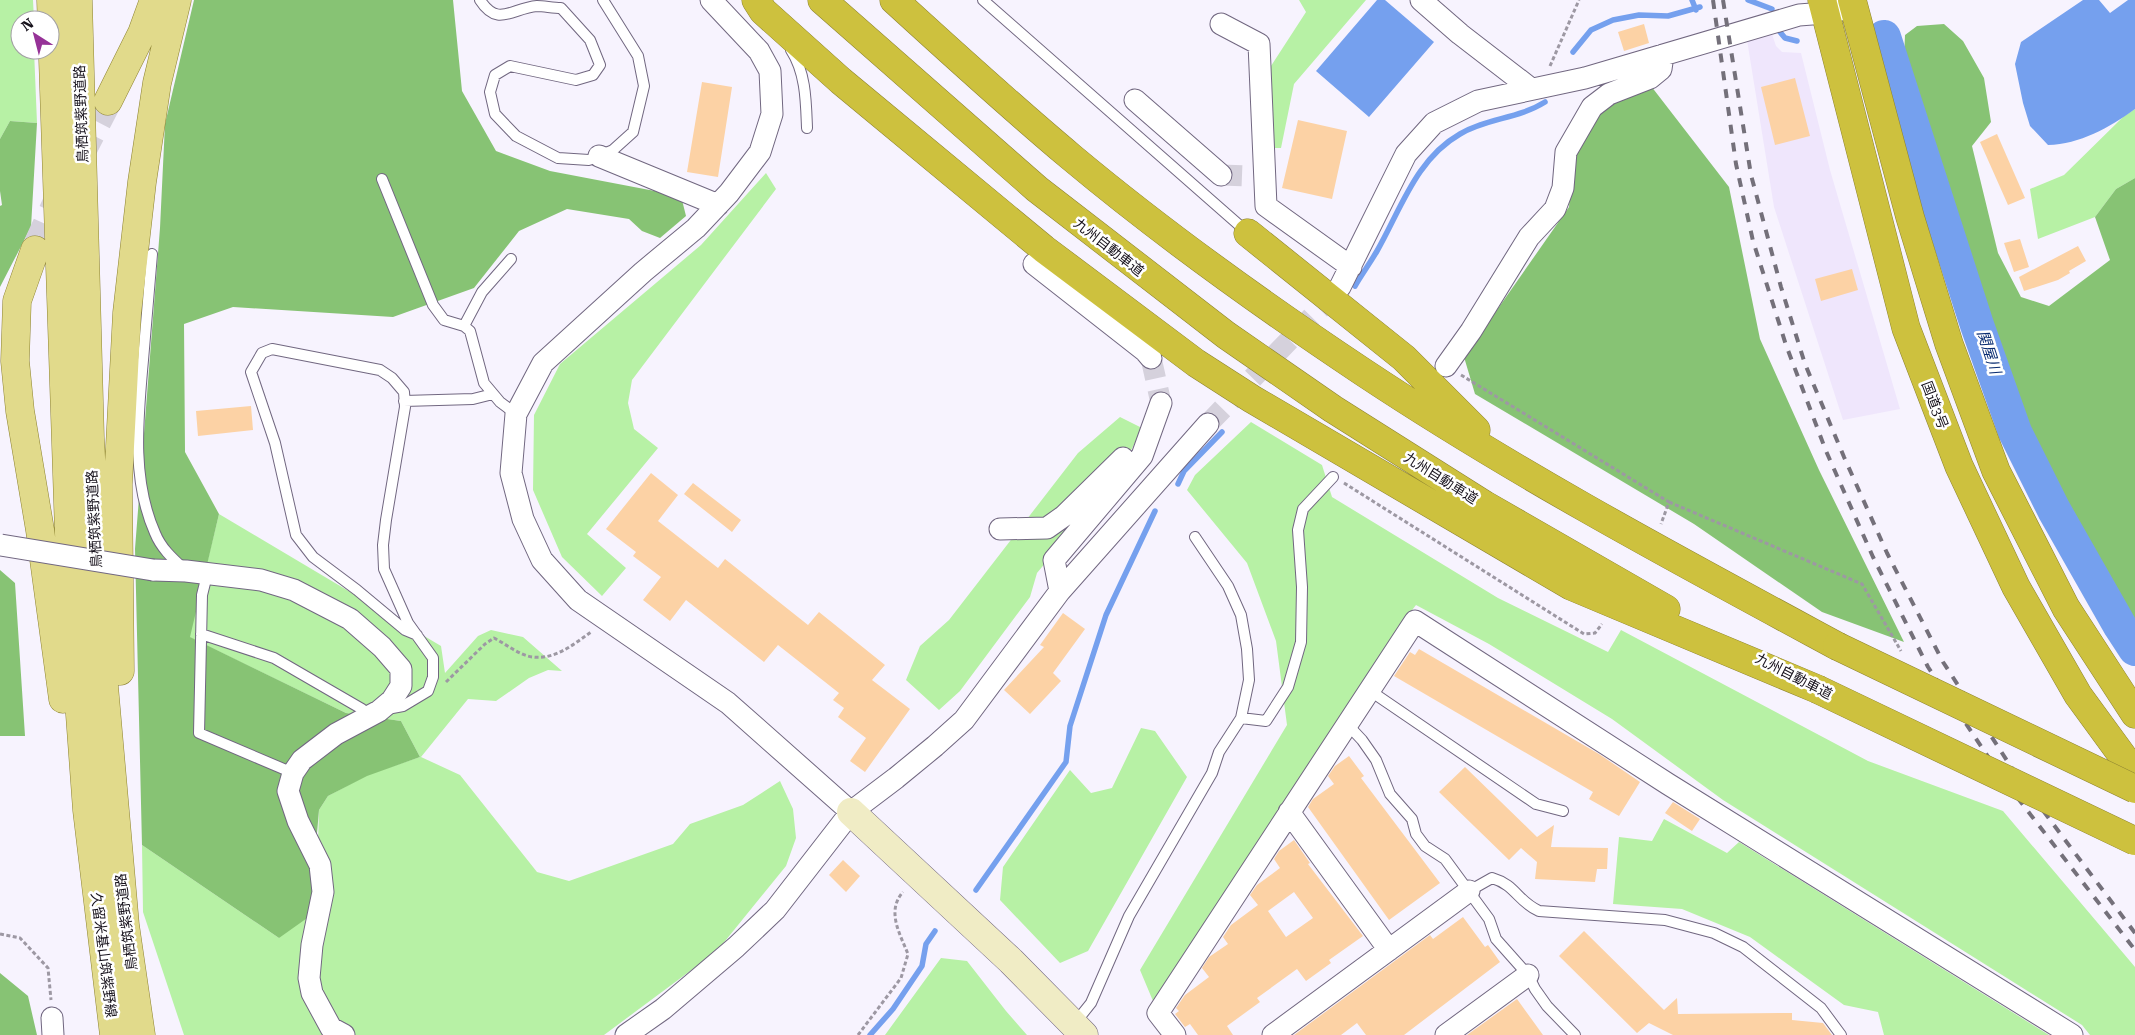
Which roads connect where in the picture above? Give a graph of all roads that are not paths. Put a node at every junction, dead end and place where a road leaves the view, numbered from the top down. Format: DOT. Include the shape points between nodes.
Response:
graph roads {
  1 [pos="51,0"];
  2 [pos="78,0"];
  3 [pos="154,0"];
  4 [pos="177,0"];
  5 [pos="480,0"];
  6 [pos="603,0"];
  7 [pos="712,0"];
  8 [pos="822,0"];
  9 [pos="894,0"];
  10 [pos="983,0"];
  11 [pos="1421,0"];
  12 [pos="1857,2"];
  13 [pos="759,5"];
  14 [pos="1823,7"];
  15 [pos="1221,24"];
  16 [pos="1663,55"];
  17 [pos="1530,88"];
  18 [pos="1135,100"];
  19 [pos="108,101"];
  20 [pos="807,128"];
  21 [pos="598,156"];
  22 [pos="1221,175"];
  23 [pos="382,179"];
  24 [pos="718,204"];
  25 [pos="1248,233"];
  26 [pos="35,250"];
  27 [pos="152,254"];
  28 [pos="510,259"];
  29 [pos="1034,264"];
  30 [pos="1351,267"];
  31 [pos="1340,287"];
  32 [pos="464,326"];
  33 [pos="1151,358"];
  34 [pos="1446,366"];
  35 [pos="493,394"];
  36 [pos="404,401"];
  37 [pos="1161,403"];
  38 [pos="516,414"];
  39 [pos="1208,424"];
  40 [pos="1152,428"];
  41 [pos="1510,464"];
  42 [pos="1333,477"];
  43 [pos="1000,529"];
  44 [pos="1195,537"];
  45 [pos="1,545"];
  46 [pos="186,571"];
  47 [pos="207,575"];
  48 [pos="1060,591"];
  49 [pos="201,634"];
  50 [pos="417,636"];
  51 [pos="1818,689"];
  52 [pos="1369,690"];
  53 [pos="373,714"];
  54 [pos="2135,714"];
  55 [pos="1241,718"];
  56 [pos="1347,724"];
  57 [pos="293,773"];
  58 [pos="2135,773"];
  59 [pos="2135,789"];
  60 [pos="87,810"];
  61 [pos="1563,811"];
  62 [pos="851,812"];
  63 [pos="1289,812"];
  64 [pos="114,817"];
  65 [pos="2135,841"];
  66 [pos="93,874"];
  67 [pos="1469,891"];
  68 [pos="1390,950"];
  69 [pos="1528,975"];
  70 [pos="1079,1029"];
  71 [pos="114,1035"];
  72 [pos="141,1035"];
  73 [pos="344,1035"];
  74 [pos="626,1035"];
  75 [pos="1175,1035"];
  76 [pos="1273,1035"];
  77 [pos="1446,1035"];
  78 [pos="1575,1035"];
  79 [pos="1841,1035"];
  80 [pos="2072,1035"];
  1 -- 60 [label="main road, 鳥栖筑紫野道路" via="71,592"];
  2 -- 64 [label="main road, 鳥栖筑紫野道路" via="90,438 101,652"];
  3 -- 19 [label="main road" via="142,33"];
  4 -- 64 [label="main road" via="154,101 128,313 118,484 120,673"];
  5 -- 21 [label="lane" via="487,11 500,16 536,6 560,8 590,40 600,65 593,75 576,80 510,66 495,75 490,92 496,114 516,136 558,158 589,160"];
  6 -- 21 [label="lane" via="638,56 644,86 633,132 612,150"];
  7 -- 24 [label="street" via="759,51 770,71 772,114 760,152"];
  8 -- 51 [label="highway, 九州自動車道" via="1037,190 1256,357 1333,410 1484,505 1646,598"];
  9 -- 41 [label="highway" via="1070,156 1143,216 1363,372"];
  10 -- 25 [label="lane"];
  11 -- 17 [label="street"];
  12 -- 14 [label="street"];
  12 -- 54 [label="highway" via="1910,217 1943,326 1996,472 2066,608"];
  13 -- 20 [label="lane" via="797,59 806,93"];
  13 -- 51 [label="highway" via="841,81 1044,249 1196,363 1571,586"];
  14 -- 16 [label="street"];
  14 -- 58 [label="highway, 国道3号" via="1906,328 1959,466 2016,587 2054,654 2078,695"];
  15 -- 30 [label="street" via="1259,44 1255,176 1266,206"];
  16 -- 17 [label="street" via="1585,78"];
  16 -- 34 [label="street" via="1661,69 1650,78 1609,94 1592,107 1566,152 1563,188 1555,209 1529,237"];
  17 -- 30 [label="street" via="1478,101 1434,123 1406,154"];
  18 -- 22 [label="street"];
  21 -- 24 [label="street"];
  23 -- 32 [label="lane" via="433,305 444,320"];
  24 -- 38 [label="street" via="696,228 642,272 543,363"];
  25 -- 41 [label="highway" via="1404,358"];
  26 -- 60 [label="main road" via="17,301 15,362 60,686"];
  27 -- 46 [label="lane" via="138,418 138,462 144,503 155,534 168,554"];
  28 -- 32 [label="lane" via="482,292"];
  29 -- 33 [label="street"];
  30 -- 31 [label="street"];
  32 -- 35 [label="lane" via="470,331 484,383"];
  35 -- 36 [label="lane" via="473,399"];
  35 -- 38 [label="lane"];
  36 -- 50 [label="lane" via="383,545 384,569"];
  36 -- 50 [label="lane" via="404,392 380,370 295,352 272,348 262,353 251,372 276,444 296,534 313,557 397,624"];
  37 -- 40 [label="street"];
  38 -- 62 [label="street" via="511,472 523,519 542,560 578,600 728,703"];
  39 -- 48 [label="street"];
  40 -- 43 [label="street" via="1094,488 1047,528"];
  40 -- 48 [label="street" via="1142,456 1054,560"];
  41 -- 59 [label="highway, bridge" via="1837,646"];
  42 -- 55 [label="lane" via="1302,509 1298,530 1301,642 1288,687 1266,721"];
  44 -- 55 [label="lane" via="1228,586 1241,615 1248,680"];
  45 -- 46 [label="street, bridge" via="153,570"];
  46 -- 47 [label="street"];
  47 -- 49 [label="lane" via="202,596"];
  47 -- 53 [label="street" via="262,580 294,590 350,619 401,669 401,686 392,700"];
  48 -- 62 [label="street" via="964,720 929,752"];
  49 -- 53 [label="lane" via="274,658"];
  49 -- 57 [label="lane" via="199,733"];
  50 -- 53 [label="lane" via="433,658 433,677 428,691 403,706"];
  51 -- 65 [label="highway, 九州自動車道, bridge"];
  52 -- 56 [label="street"];
  52 -- 61 [label="lane" via="1536,804"];
  52 -- 80 [label="street" via="1415,620 1676,789"];
  53 -- 57 [label="street" via="336,734 302,760"];
  55 -- 70 [label="lane" via="1129,916"];
  56 -- 63 [label="street"];
  56 -- 67 [label="lane" via="1376,760 1390,794 1412,819 1420,840 1445,859"];
  57 -- 73 [label="street" via="288,791 291,805 320,864 323,892 309,978 312,993 331,1028"];
  60 -- 66 [label="main road, 鳥栖筑紫野道路"];
  62 -- 70 [label="street"];
  62 -- 74 [label="street" via="776,910 663,1009"];
  63 -- 68 [label="street"];
  63 -- 75 [label="street" via="1158,1013"];
  64 -- 72 [label="main road, 鳥栖筑紫野道路"];
  66 -- 71 [label="main road, 久留米基山筑紫野線"];
  67 -- 68 [label="street"];
  67 -- 69 [label="lane" via="1489,919 1496,939"];
  67 -- 79 [label="lane" via="1492,878 1506,882 1529,907 1539,911 1665,920 1714,933 1743,947 1821,1008"];
  68 -- 76 [label="street"];
  69 -- 77 [label="street"];
  69 -- 78 [label="lane" via="1547,1006"];
}
